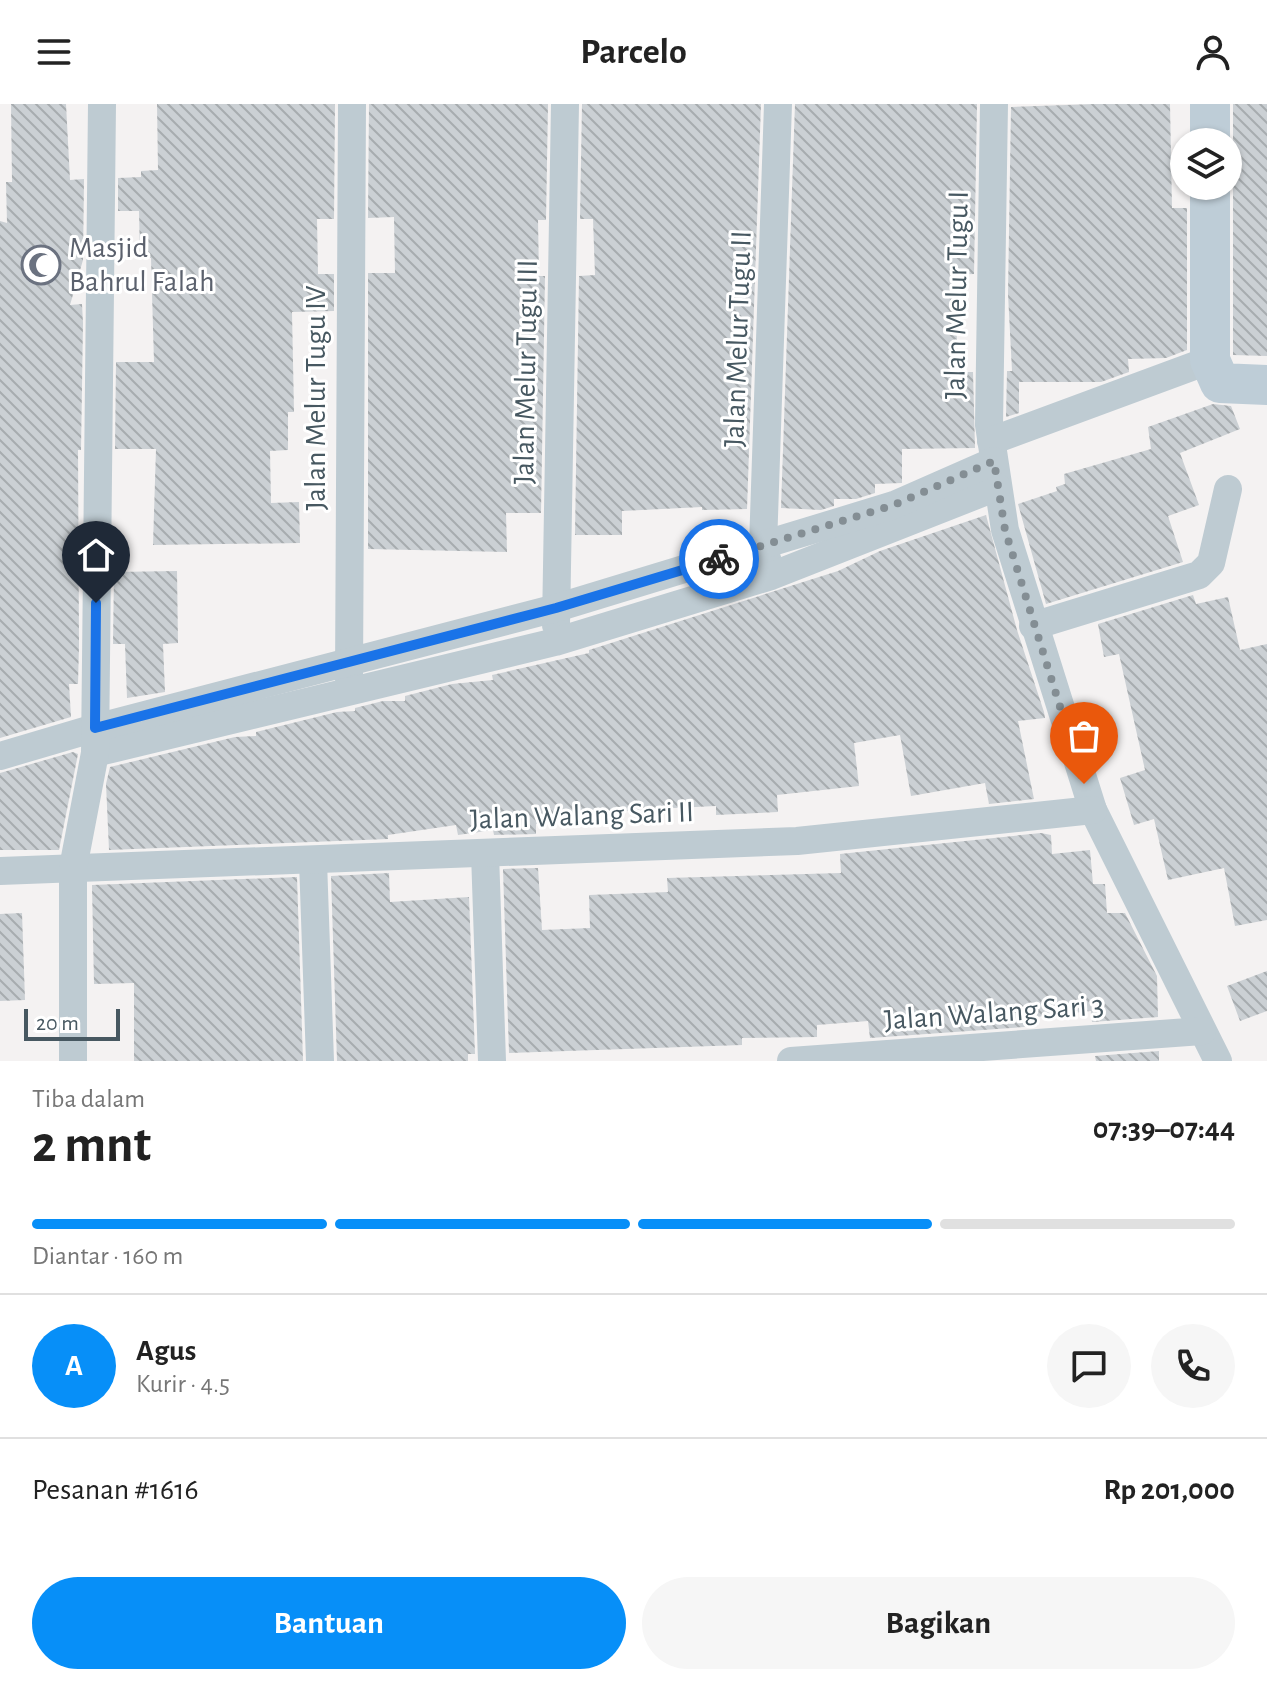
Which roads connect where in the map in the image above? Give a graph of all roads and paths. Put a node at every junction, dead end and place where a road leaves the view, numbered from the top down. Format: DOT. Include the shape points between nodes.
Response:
graph roads {
  1 [pos="102,104"];
  2 [pos="352,104"];
  3 [pos="565,104"];
  4 [pos="778,104"];
  5 [pos="994,104"];
  6 [pos="1210,104"];
  7 [pos="1210,128"];
  8 [pos="1210,200"];
  9 [pos="1212,367"];
  10 [pos="1267,385"];
  11 [pos="994,463"];
  12 [pos="1228,489"];
  13 [pos="767,559"];
  14 [pos="556,608"];
  15 [pos="1033,626"];
  16 [pos="555,642"];
  17 [pos="349,661"];
  18 [pos="349,693"];
  19 [pos="95,741"];
  20 [pos="0,756"];
  21 [pos="1093,810"];
  22 [pos="485,853"];
  23 [pos="313,861"];
  24 [pos="73,868"];
  25 [pos="0,871"];
  26 [pos="1202,1031"];
  27 [pos="73,1061"];
  28 [pos="320,1061"];
  29 [pos="492,1061"];
  30 [pos="791,1061"];
  31 [pos="1218,1061"];
  1 -- 19 [label="street"];
  2 -- 17 [label="street, Jalan Melur Tugu IV"];
  3 -- 14 [label="street, Jalan Melur Tugu III"];
  4 -- 13 [label="street, Jalan Melur Tugu II"];
  5 -- 11 [label="street, Jalan Melur Tugu I"];
  6 -- 7 [label="street"];
  8 -- 9 [label="street"];
  9 -- 10 [label="street" via="1220,383"];
  9 -- 11 [label="street"];
  11 -- 13 [label="street"];
  11 -- 15 [label="street, Jalan Melur Tugu I" via="1005,530"];
  12 -- 15 [label="street" via="1211,563 1199,575"];
  13 -- 14 [label="street"];
  13 -- 16 [label="street"];
  14 -- 16 [label="street, Jalan Melur Tugu III"];
  14 -- 17 [label="street"];
  15 -- 21 [label="street, Jalan Melur Tugu I"];
  16 -- 18 [label="street"];
  17 -- 18 [label="street, Jalan Melur Tugu IV"];
  17 -- 19 [label="street"];
  18 -- 19 [label="street"];
  19 -- 20 [label="street"];
  19 -- 24 [label="street"];
  21 -- 22 [label="street, Jalan Walang Sari II" via="797,841"];
  21 -- 26 [label="street, Jalan Melur Tugu I"];
  22 -- 23 [label="street, Jalan Walang Sari II"];
  22 -- 29 [label="street"];
  23 -- 24 [label="street, Jalan Walang Sari II"];
  23 -- 28 [label="street"];
  24 -- 25 [label="street, Jalan Walang Sari II"];
  24 -- 27 [label="street"];
  26 -- 30 [label="street, Jalan Walang Sari 3"];
  26 -- 31 [label="street, Jalan Melur Tugu I"];
}
